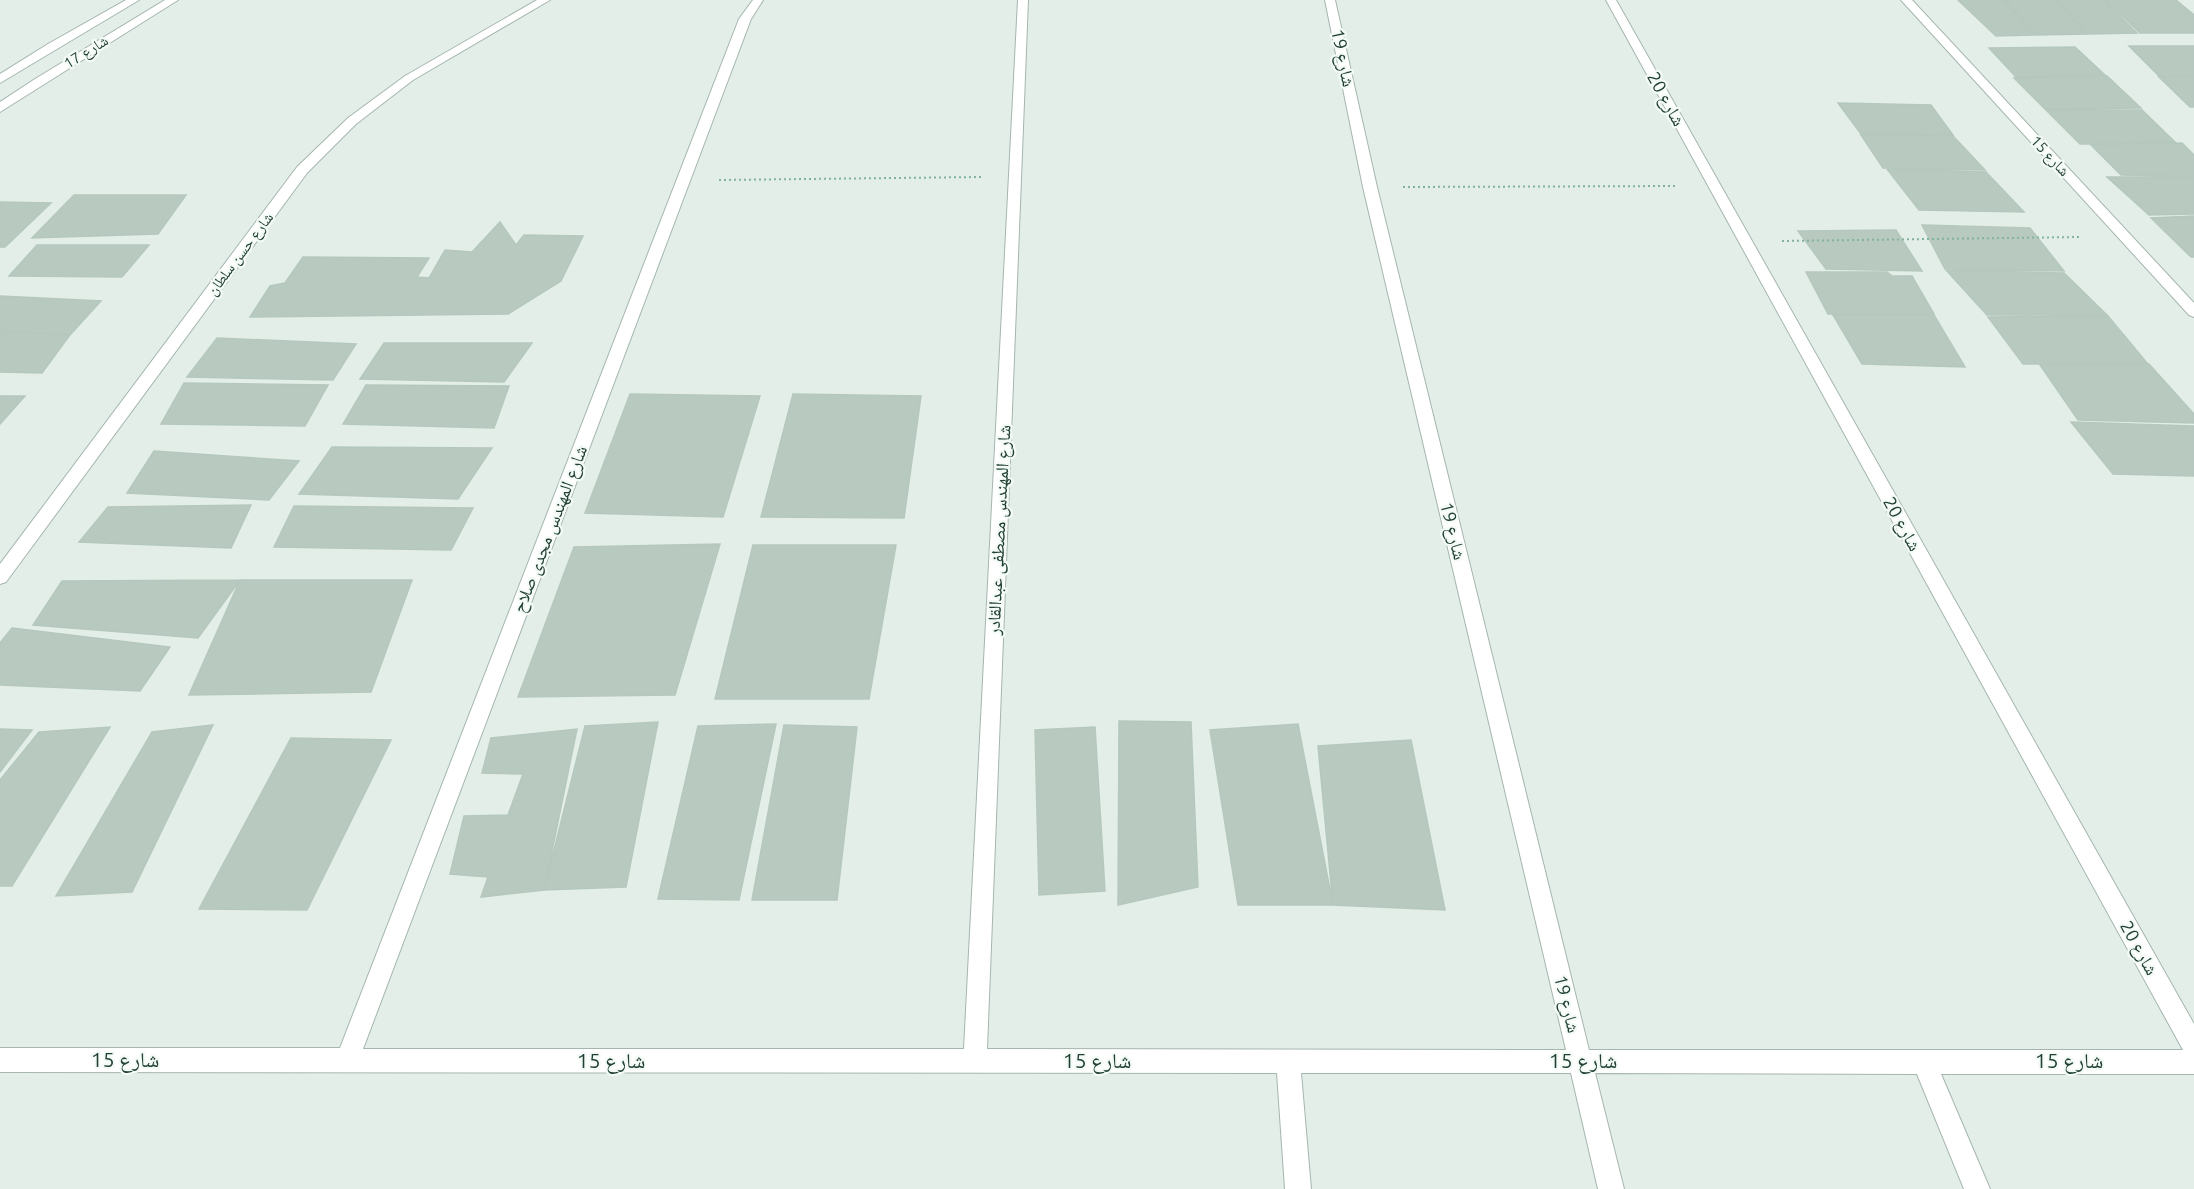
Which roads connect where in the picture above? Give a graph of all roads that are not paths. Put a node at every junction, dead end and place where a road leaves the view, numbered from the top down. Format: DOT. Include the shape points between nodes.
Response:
graph roads {
  1 [pos="134,0"];
  2 [pos="173,0"];
  3 [pos="544,0"];
  4 [pos="759,0"];
  5 [pos="1023,0"];
  6 [pos="1330,0"];
  7 [pos="1611,0"];
  8 [pos="1906,0"];
  9 [pos="0,79"];
  10 [pos="0,108"];
  11 [pos="2194,312"];
  12 [pos="0,577"];
  13 [pos="2194,1047"];
  14 [pos="0,1060"];
  15 [pos="347,1060"];
  16 [pos="975,1061"];
  17 [pos="1580,1061"];
  18 [pos="1288,1062"];
  19 [pos="1924,1062"];
  20 [pos="2194,1062"];
  21 [pos="1298,1189"];
  22 [pos="1611,1189"];
  23 [pos="1977,1189"];
  1 -- 9 [label="street, شارع 17"];
  2 -- 10 [label="street, شارع 17"];
  3 -- 12 [label="street, شارع حسن سلطان" via="409,78 352,121 302,170"];
  4 -- 15 [label="street, شارع المهندس مجدى صلاح" via="745,18"];
  5 -- 16 [label="street, شارع المهندس مصطفى عبدالقادر"];
  6 -- 17 [label="street, شارع 19" via="1370,187"];
  7 -- 13 [label="street, شارع 20"];
  8 -- 11 [label="street, شارع 15"];
  14 -- 15 [label="street, شارع 15"];
  15 -- 16 [label="street, شارع 15"];
  16 -- 18 [label="street, شارع 15"];
  17 -- 18 [label="street, شارع 15"];
  17 -- 19 [label="street, شارع 15"];
  17 -- 22 [label="street, شارع 19"];
  18 -- 21 [label="street"];
  19 -- 20 [label="street, شارع 15"];
  19 -- 23 [label="street"];
}
